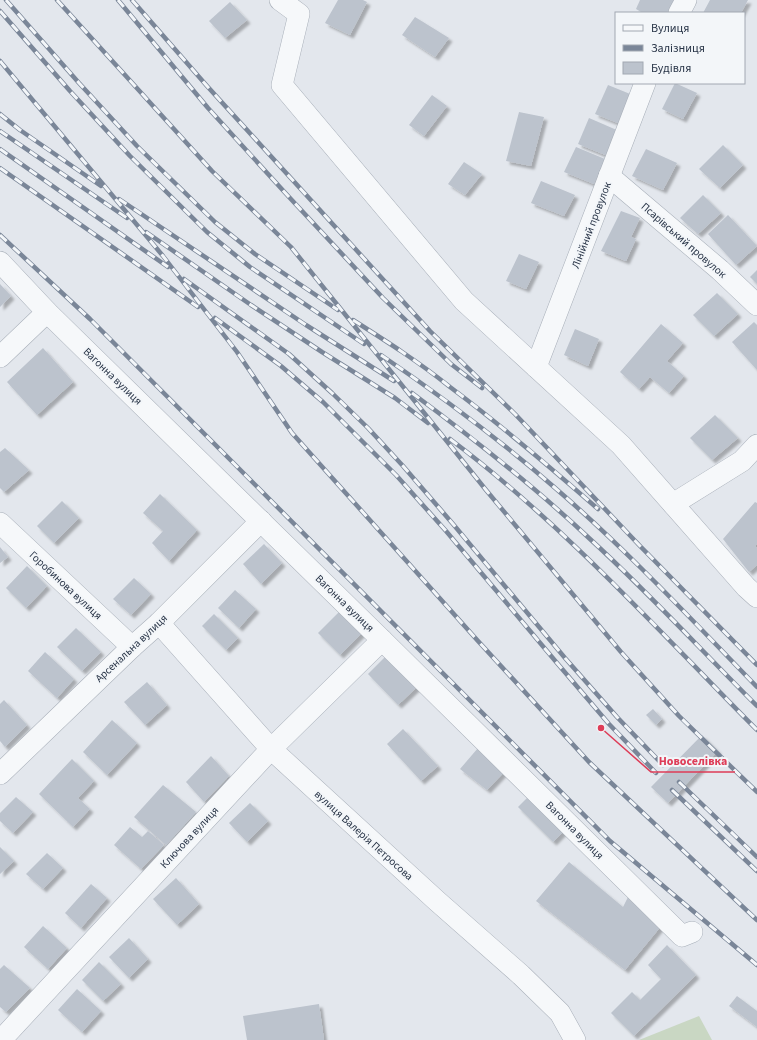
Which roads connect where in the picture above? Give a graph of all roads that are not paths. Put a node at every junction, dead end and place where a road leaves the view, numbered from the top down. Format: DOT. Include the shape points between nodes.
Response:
graph roads {
  1 [pos="280,0"];
  2 [pos="686,0"];
  3 [pos="304,7"];
  4 [pos="680,12"];
  5 [pos="645,84"];
  6 [pos="609,176"];
  7 [pos="0,262"];
  8 [pos="757,305"];
  9 [pos="47,312"];
  10 [pos="0,357"];
  11 [pos="536,367"];
  12 [pos="757,445"];
  13 [pos="673,504"];
  14 [pos="261,521"];
  15 [pos="0,522"];
  16 [pos="757,597"];
  17 [pos="159,623"];
  18 [pos="382,640"];
  19 [pos="132,647"];
  20 [pos="271,749"];
  21 [pos="2,769"];
  22 [pos="692,932"];
  23 [pos="2,1040"];
  24 [pos="575,1040"];
  1 -- 3 [label="street"];
  2 -- 4 [label="street"];
  3 -- 11 [label="street" via="282,85 464,301"];
  5 -- 6 [label="street, Лінійний провулок"];
  6 -- 8 [label="street, Псарівський провулок" via="720,270"];
  6 -- 11 [label="street, Лінійний провулок"];
  7 -- 9 [label="street, Вагонна вулиця"];
  9 -- 10 [label="street"];
  9 -- 14 [label="street, Вагонна вулиця"];
  11 -- 13 [label="street" via="621,445"];
  12 -- 13 [label="street" via="742,461"];
  13 -- 16 [label="street"];
  14 -- 17 [label="street, Арсенальна вулиця"];
  14 -- 18 [label="street, Вагонна вулиця"];
  15 -- 19 [label="street, Горобинова вулиця"];
  17 -- 19 [label="street, Арсенальна вулиця"];
  17 -- 20 [label="street, вулиця Валерія Петросова"];
  18 -- 20 [label="street, Ключова вулиця"];
  18 -- 22 [label="street, Вагонна вулиця" via="682,936"];
  19 -- 21 [label="street, Арсенальна вулиця"];
  20 -- 23 [label="street, Ключова вулиця"];
  20 -- 24 [label="street, вулиця Валерія Петросова" via="521,975 560,1013"];
}
